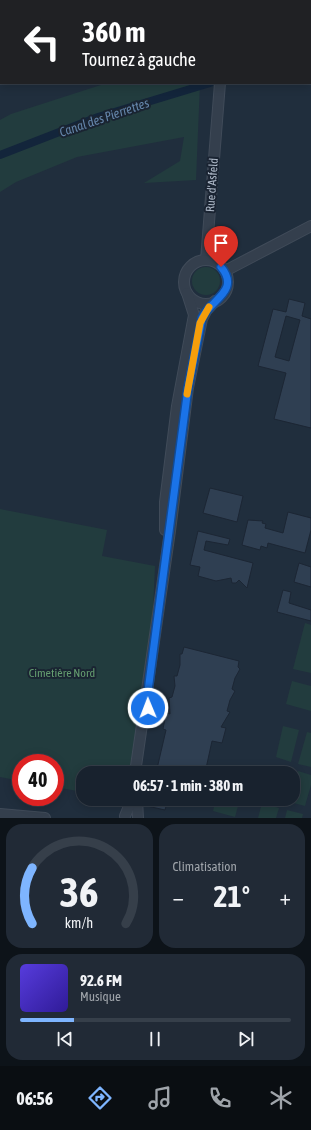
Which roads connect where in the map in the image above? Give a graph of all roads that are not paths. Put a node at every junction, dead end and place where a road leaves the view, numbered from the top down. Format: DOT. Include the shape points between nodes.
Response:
graph roads {
  1 [pos="220,84"];
  2 [pos="311,226"];
  3 [pos="206,260"];
  4 [pos="225,271"];
  5 [pos="187,293"];
  6 [pos="215,301"];
  7 [pos="164,562"];
  8 [pos="148,691"];
  9 [pos="136,766"];
  10 [pos="142,766"];
  11 [pos="129,806"];
  12 [pos="137,806"];
  13 [pos="0,814"];
  14 [pos="124,817"];
  15 [pos="45,818"];
  16 [pos="138,818"];
  1 -- 3 [label="street, Rue d'Asfeld"];
  2 -- 4 [label="street"];
  3 -- 4 [label="street" via="217,263"];
  3 -- 5 [label="street" via="195,263 187,271 184,282"];
  4 -- 6 [label="street" via="226,288 222,296"];
  5 -- 6 [label="street" via="198,302"];
  5 -- 7 [label="street" via="194,315 180,389 165,502"];
  6 -- 7 [label="street" via="202,318 195,347"];
  7 -- 8 [label="street"];
  8 -- 9 [label="street"];
  8 -- 10 [label="street" via="148,718"];
  11 -- 14 [label="street"];
  12 -- 16 [label="street"];
  13 -- 15 [label="street"];
  14 -- 16 [label="street" via="131,815"];
}
